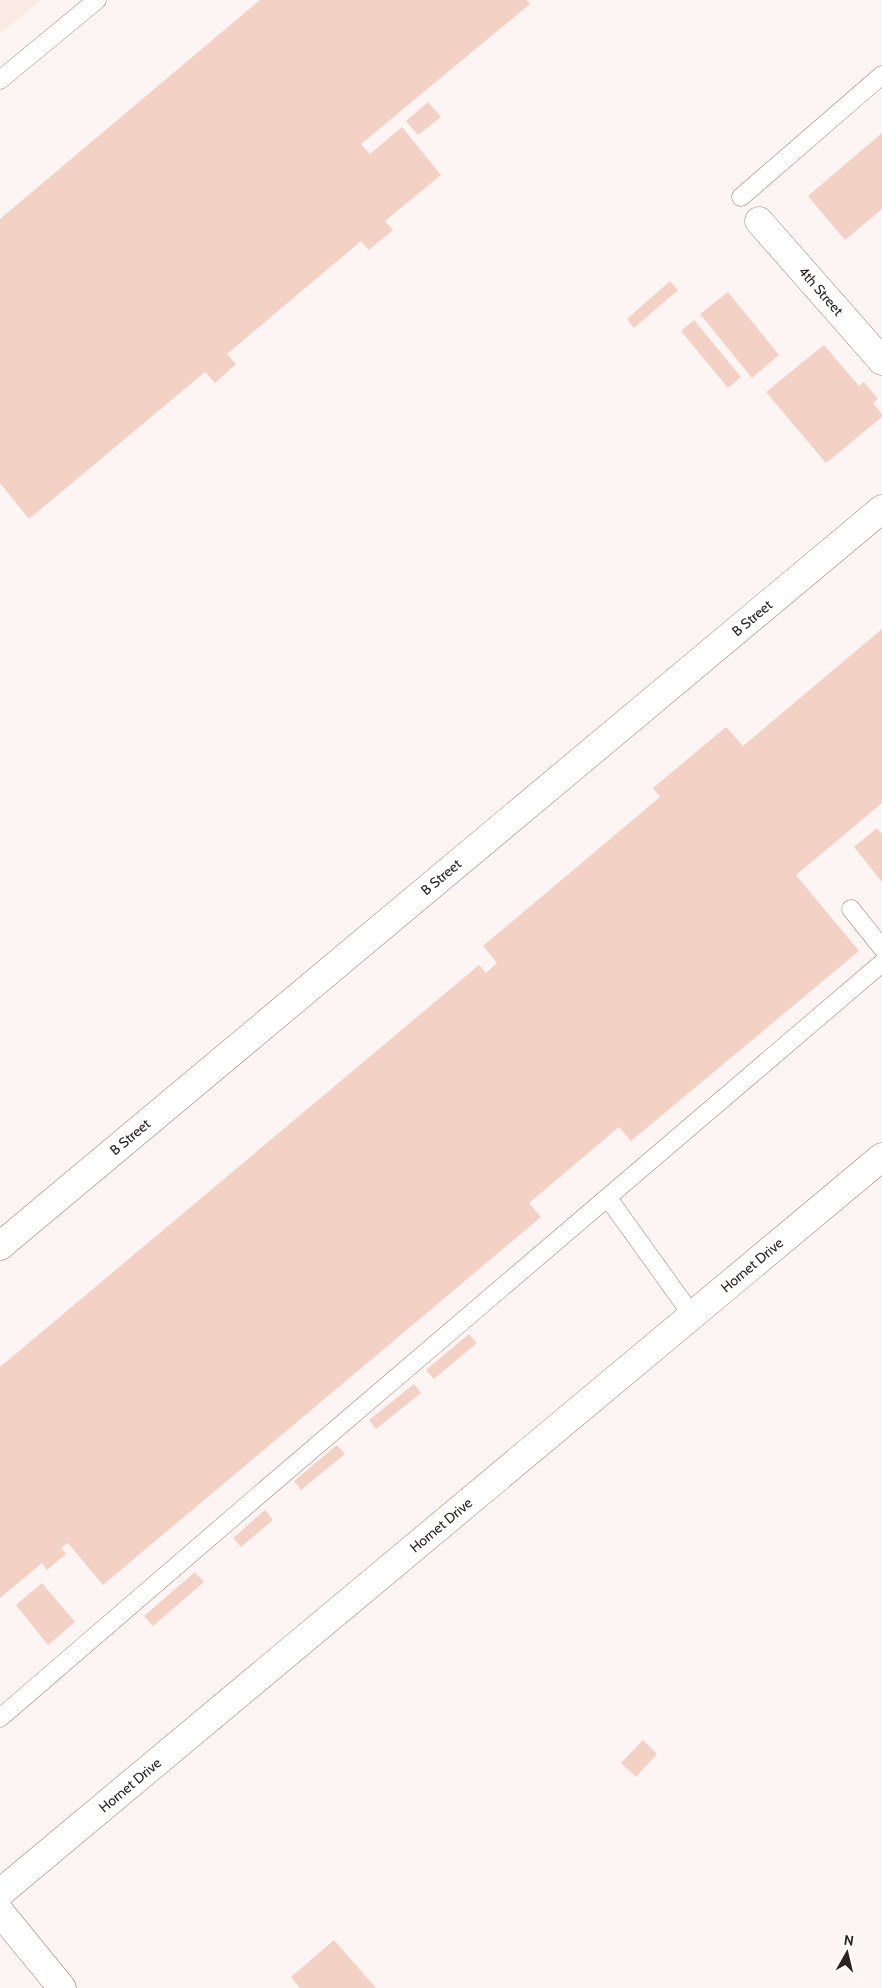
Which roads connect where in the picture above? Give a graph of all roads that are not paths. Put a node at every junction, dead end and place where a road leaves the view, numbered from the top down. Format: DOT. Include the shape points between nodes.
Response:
graph roads {
  1 [pos="97,0"];
  2 [pos="882,75"];
  3 [pos="0,80"];
  4 [pos="741,197"];
  5 [pos="759,221"];
  6 [pos="882,361"];
  7 [pos="882,508"];
  8 [pos="851,909"];
  9 [pos="882,948"];
  10 [pos="882,963"];
  11 [pos="882,1157"];
  12 [pos="608,1198"];
  13 [pos="0,1246"];
  14 [pos="692,1315"];
  15 [pos="0,1718"];
  16 [pos="0,1893"];
  17 [pos="0,1912"];
  18 [pos="62,1988"];
  1 -- 3 [label="lane"];
  2 -- 4 [label="lane"];
  5 -- 6 [label="street, 4th Street"];
  7 -- 13 [label="street, B Street"];
  8 -- 9 [label="lane"];
  10 -- 12 [label="lane"];
  11 -- 14 [label="street, Hornet Drive"];
  12 -- 14 [label="lane"];
  12 -- 15 [label="lane"];
  14 -- 16 [label="street, Hornet Drive"];
  17 -- 18 [label="street"];
}
